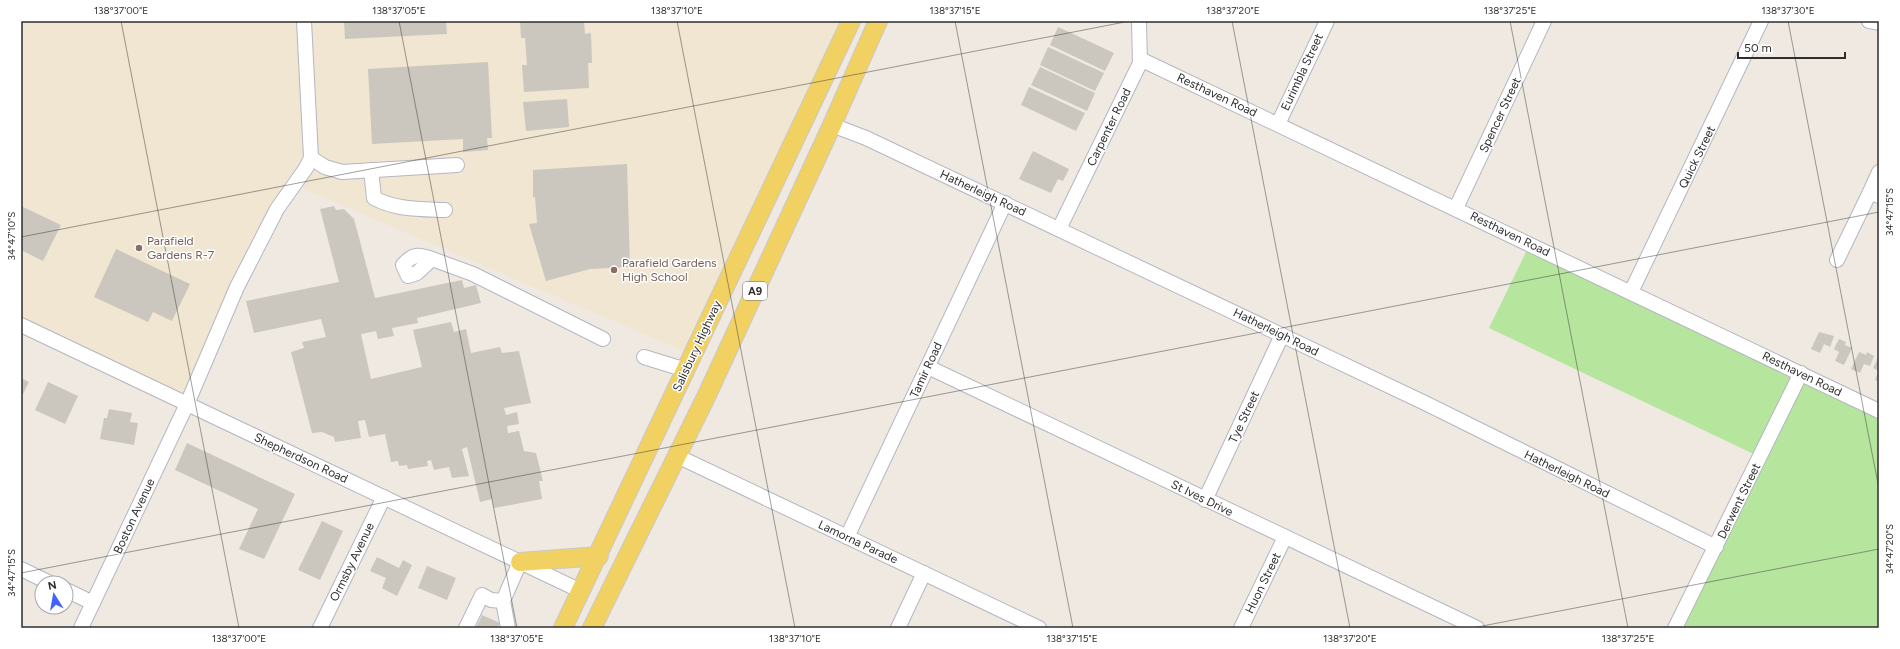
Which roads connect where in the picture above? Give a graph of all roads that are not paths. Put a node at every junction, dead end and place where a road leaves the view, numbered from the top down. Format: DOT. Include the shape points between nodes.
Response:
graph roads {
  1 [pos="304,21"];
  2 [pos="851,21"];
  3 [pos="878,21"];
  4 [pos="1139,21"];
  5 [pos="1327,21"];
  6 [pos="1544,21"];
  7 [pos="1762,21"];
  8 [pos="1869,21"];
  9 [pos="1879,23"];
  10 [pos="1140,59"];
  11 [pos="808,114"];
  12 [pos="1278,124"];
  13 [pos="832,125"];
  14 [pos="311,158"];
  15 [pos="458,165"];
  16 [pos="371,170"];
  17 [pos="1879,172"];
  18 [pos="1874,194"];
  19 [pos="1005,203"];
  20 [pos="1456,208"];
  21 [pos="445,210"];
  22 [pos="1059,229"];
  23 [pos="432,259"];
  24 [pos="1837,260"];
  25 [pos="1631,292"];
  26 [pos="21,326"];
  27 [pos="1282,335"];
  28 [pos="603,339"];
  29 [pos="644,357"];
  30 [pos="928,367"];
  31 [pos="686,370"];
  32 [pos="1800,373"];
  33 [pos="187,404"];
  34 [pos="1879,411"];
  35 [pos="677,456"];
  36 [pos="384,497"];
  37 [pos="1205,500"];
  38 [pos="847,537"];
  39 [pos="1285,537"];
  40 [pos="1716,547"];
  41 [pos="599,556"];
  42 [pos="520,562"];
  43 [pos="21,569"];
  44 [pos="924,573"];
  45 [pos="34,575"];
  46 [pos="576,589"];
  47 [pos="74,594"];
  48 [pos="503,601"];
  49 [pos="93,603"];
  50 [pos="605,603"];
  51 [pos="81,628"];
  52 [pos="320,628"];
  53 [pos="466,628"];
  54 [pos="508,628"];
  55 [pos="551,628"];
  56 [pos="563,628"];
  57 [pos="592,628"];
  58 [pos="898,628"];
  59 [pos="1039,628"];
  60 [pos="1241,628"];
  61 [pos="1477,628"];
  62 [pos="1675,628"];
  1 -- 14 [label="street"];
  2 -- 11 [label="main road, Salisbury Highway / A9"];
  3 -- 13 [label="main road, A9"];
  4 -- 10 [label="street, Carpenter Road"];
  5 -- 12 [label="street, Eurimbla Street"];
  6 -- 20 [label="street, Spencer Street"];
  7 -- 25 [label="street, Quick Street"];
  8 -- 9 [label="street"];
  10 -- 12 [label="street, Resthaven Road"];
  10 -- 22 [label="street, Carpenter Road"];
  11 -- 13 [label="main road"];
  11 -- 31 [label="main road, Salisbury Highway / A9"];
  12 -- 20 [label="street, Resthaven Road"];
  13 -- 19 [label="street, Hatherleigh Road" via="866,138"];
  13 -- 35 [label="main road, A9"];
  14 -- 16 [label="street" via="326,167 342,172"];
  14 -- 33 [label="street, Boston Avenue" via="278,209 237,287"];
  15 -- 16 [label="street"];
  16 -- 21 [label="street" via="374,198 383,203 405,208"];
  17 -- 18 [label="street"];
  18 -- 24 [label="street"];
  19 -- 22 [label="street, Hatherleigh Road"];
  19 -- 30 [label="street, Tamir Road"];
  20 -- 25 [label="street, Resthaven Road"];
  22 -- 27 [label="street, Hatherleigh Road"];
  23 -- 28 [label="street" via="473,274"];
  25 -- 32 [label="street, Resthaven Road"];
  26 -- 33 [label="street, Shepherdson Road"];
  27 -- 37 [label="street, Tye Street"];
  27 -- 40 [label="street, Hatherleigh Road"];
  29 -- 31 [label="street"];
  30 -- 37 [label="street, St Ives Drive"];
  30 -- 38 [label="street, Tamir Road"];
  31 -- 41 [label="main road, Salisbury Highway / A9"];
  32 -- 34 [label="street, Resthaven Road"];
  32 -- 40 [label="street, Derwent Street"];
  33 -- 36 [label="street, Shepherdson Road"];
  33 -- 49 [label="street, Boston Avenue"];
  35 -- 38 [label="street, Lamorna Parade"];
  35 -- 50 [label="main road, A9"];
  36 -- 42 [label="street, Shepherdson Road"];
  36 -- 52 [label="street, Ormsby Avenue"];
  37 -- 39 [label="street, St Ives Drive"];
  38 -- 44 [label="street, Lamorna Parade"];
  39 -- 60 [label="street, Huon Street"];
  39 -- 61 [label="street, St Ives Drive"];
  40 -- 62 [label="street, Derwent Street"];
  41 -- 42 [label="main road"];
  41 -- 46 [label="main road, Salisbury Highway / A9"];
  42 -- 46 [label="street, Shepherdson Road"];
  42 -- 48 [label="street"];
  43 -- 45 [label="street"];
  44 -- 58 [label="street"];
  44 -- 59 [label="street, Lamorna Parade"];
  46 -- 50 [label="main road"];
  46 -- 55 [label="main road"];
  46 -- 56 [label="main road, Salisbury Highway / A9"];
  47 -- 49 [label="street"];
  48 -- 53 [label="street" via="482,596"];
  48 -- 54 [label="street"];
  49 -- 51 [label="street, Boston Avenue"];
  50 -- 57 [label="main road, A9"];
}
